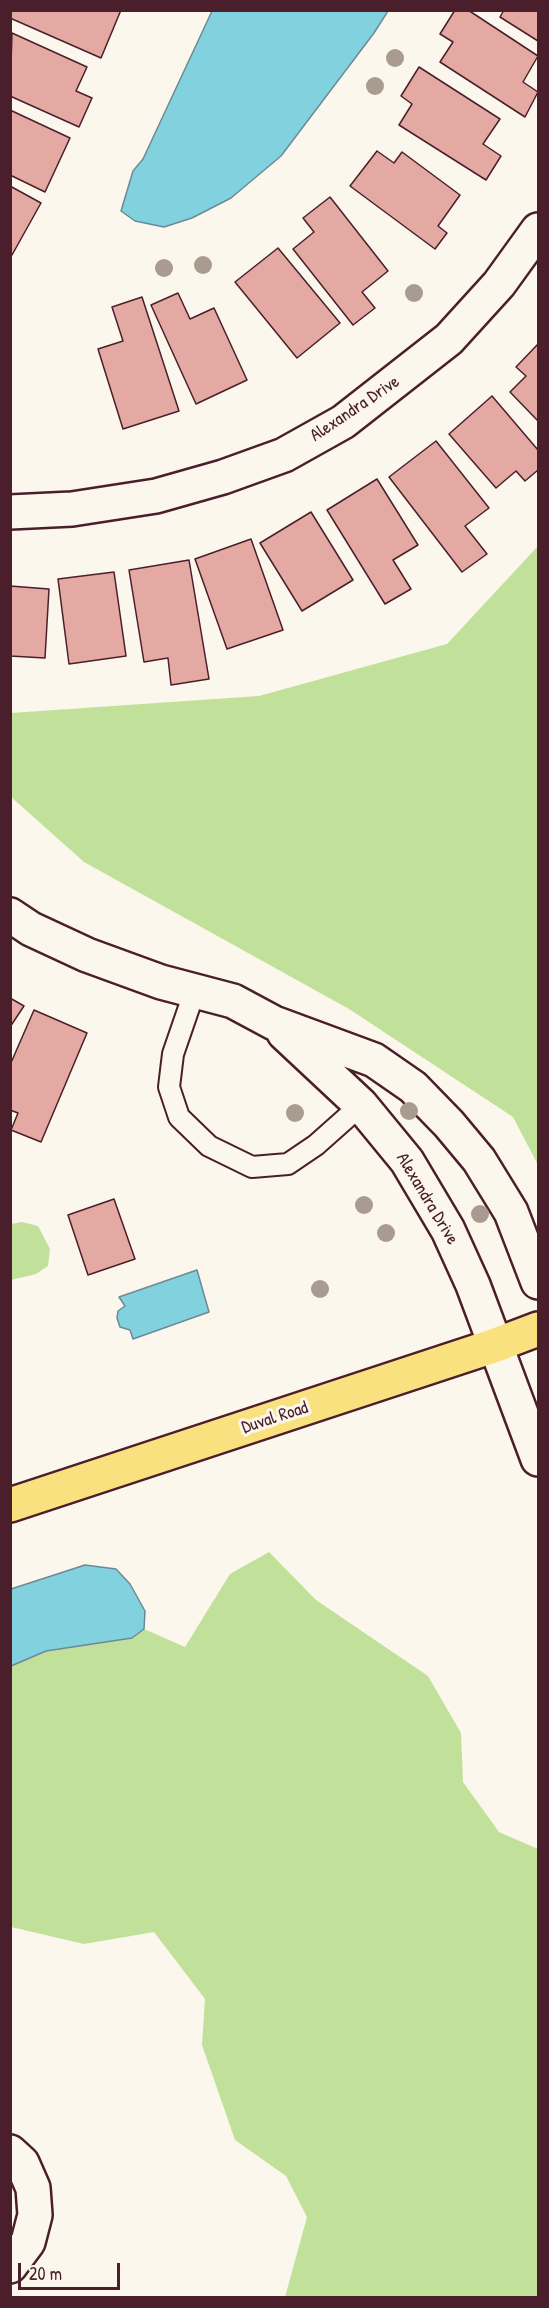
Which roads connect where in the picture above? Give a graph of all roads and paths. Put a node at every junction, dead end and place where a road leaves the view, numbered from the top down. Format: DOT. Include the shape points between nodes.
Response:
graph roads {
  1 [pos="538,230"];
  2 [pos="10,512"];
  3 [pos="10,915"];
  4 [pos="195,990"];
  5 [pos="274,1023"];
  6 [pos="361,1105"];
  7 [pos="538,1282"];
  8 [pos="538,1329"];
  9 [pos="496,1345"];
  10 [pos="538,1459"];
  11 [pos="10,1505"];
  12 [pos="10,2151"];
  13 [pos="10,2266"];
  1 -- 2 [label="street, Alexandra Drive" via="499,284 450,339 343,422 284,455 156,496 72,509"];
  3 -- 4 [label="street, Alexandra Drive" via="87,955"];
  4 -- 5 [label="street, Alexandra Drive" via="233,1001"];
  4 -- 6 [label="lane" via="172,1054 169,1086 179,1117 209,1146 252,1167 288,1164"];
  5 -- 6 [label="street, Alexandra Drive"];
  5 -- 7 [label="street, Alexandra Drive" via="374,1060 413,1087 479,1160 511,1212"];
  6 -- 9 [label="street, Alexandra Drive" via="407,1161 448,1230"];
  8 -- 9 [label="main road, Duval Road"];
  9 -- 10 [label="street, Alexandra Drive"];
  9 -- 11 [label="main road, Duval Road"];
  12 -- 13 [label="street" via="22,2163 33,2188 35,2215 28,2242"];
}
